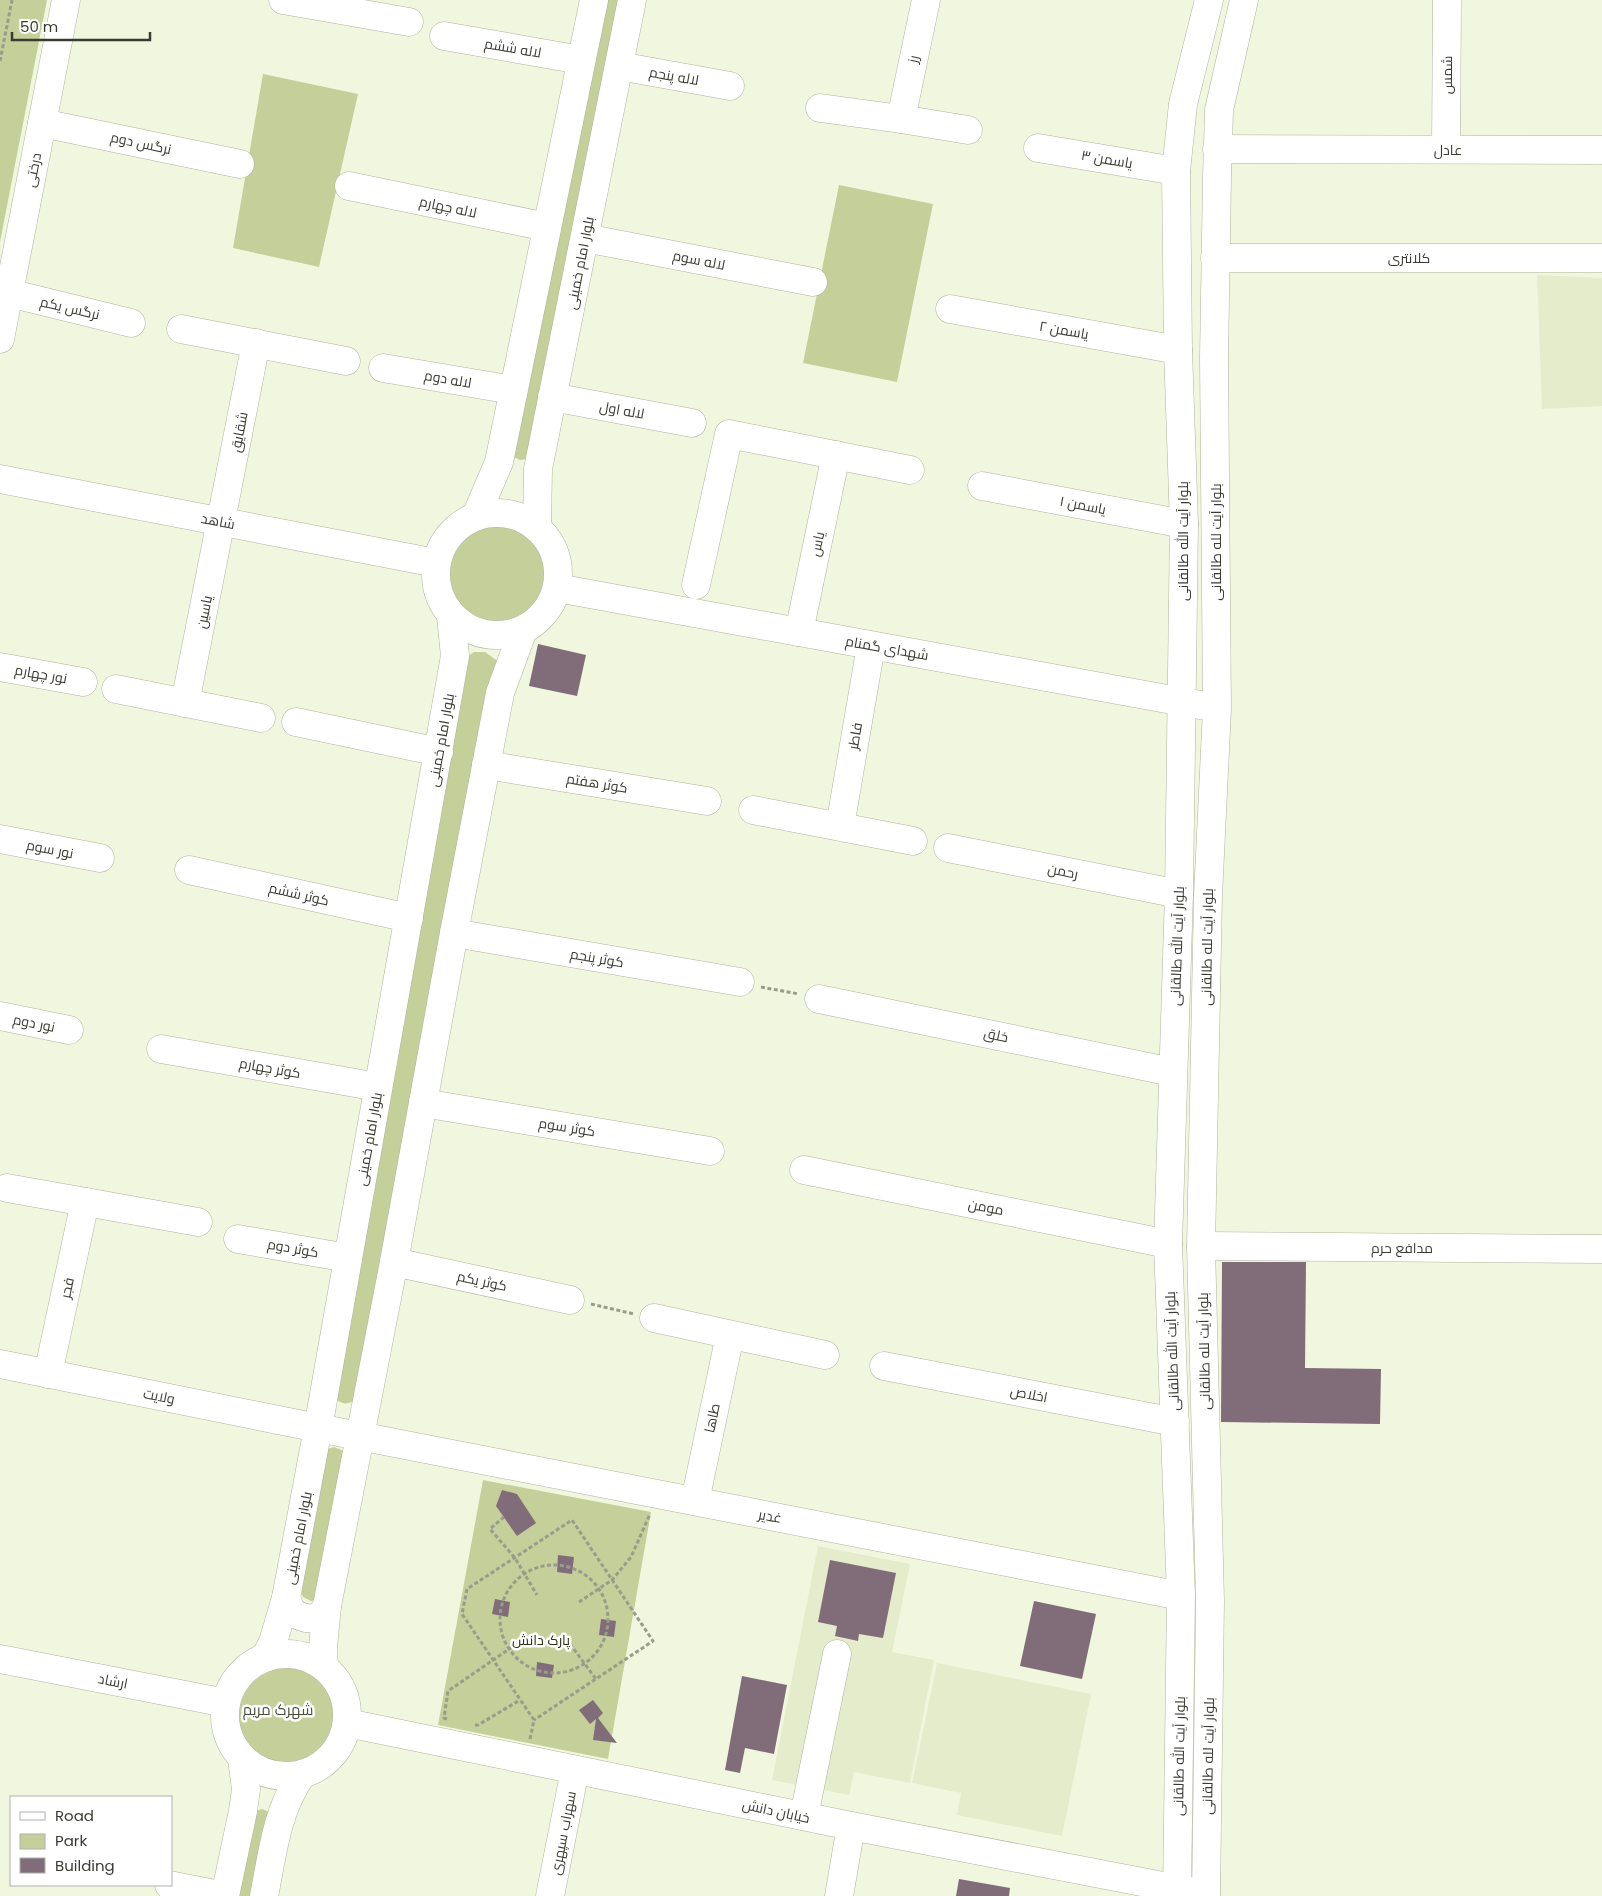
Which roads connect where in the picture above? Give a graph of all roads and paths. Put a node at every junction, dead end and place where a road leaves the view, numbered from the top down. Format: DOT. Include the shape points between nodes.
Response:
graph roads {
  1 [pos="12,0"];
  2 [pos="66,0"];
  3 [pos="282,0"];
  4 [pos="594,0"];
  5 [pos="632,0"];
  6 [pos="926,0"];
  7 [pos="1244,0"];
  8 [pos="1447,0"];
  9 [pos="1204,1"];
  10 [pos="324,4"];
  11 [pos="409,22"];
  12 [pos="444,36"];
  13 [pos="581,60"];
  14 [pos="0,61"];
  15 [pos="619,66"];
  16 [pos="730,86"];
  17 [pos="820,108"];
  18 [pos="900,119"];
  19 [pos="42,123"];
  20 [pos="968,130"];
  21 [pos="1038,148"];
  22 [pos="1217,149"];
  23 [pos="1446,150"];
  24 [pos="1602,150"];
  25 [pos="240,164"];
  26 [pos="1176,171"];
  27 [pos="349,186"];
  28 [pos="546,227"];
  29 [pos="585,238"];
  30 [pos="1215,258"];
  31 [pos="1602,258"];
  32 [pos="814,282"];
  33 [pos="9,293"];
  34 [pos="950,309"];
  35 [pos="131,323"];
  36 [pos="181,329"];
  37 [pos="0,339"];
  38 [pos="256,343"];
  39 [pos="1178,350"];
  40 [pos="346,361"];
  41 [pos="383,368"];
  42 [pos="513,390"];
  43 [pos="552,397"];
  44 [pos="692,423"];
  45 [pos="836,455"];
  46 [pos="910,470"];
  47 [pos="0,479"];
  48 [pos="982,486"];
  49 [pos="476,516"];
  50 [pos="222,522"];
  51 [pos="1184,524"];
  52 [pos="537,527"];
  53 [pos="436,562"];
  54 [pos="696,585"];
  55 [pos="557,588"];
  56 [pos="451,616"];
  57 [pos="523,630"];
  58 [pos="798,632"];
  59 [pos="871,646"];
  60 [pos="0,666"];
  61 [pos="83,682"];
  62 [pos="116,689"];
  63 [pos="1181,702"];
  64 [pos="185,703"];
  65 [pos="1217,708"];
  66 [pos="261,718"];
  67 [pos="296,722"];
  68 [pos="439,752"];
  69 [pos="486,765"];
  70 [pos="707,801"];
  71 [pos="753,810"];
  72 [pos="840,826"];
  73 [pos="0,839"];
  74 [pos="913,841"];
  75 [pos="948,848"];
  76 [pos="100,858"];
  77 [pos="190,870"];
  78 [pos="1179,894"];
  79 [pos="409,918"];
  80 [pos="454,933"];
  81 [pos="740,982"];
  82 [pos="819,998"];
  83 [pos="0,1016"];
  84 [pos="69,1030"];
  85 [pos="161,1049"];
  86 [pos="1172,1072"];
  87 [pos="378,1087"];
  88 [pos="424,1104"];
  89 [pos="710,1151"];
  90 [pos="804,1170"];
  91 [pos="7,1188"];
  92 [pos="85,1202"];
  93 [pos="198,1222"];
  94 [pos="238,1239"];
  95 [pos="1168,1244"];
  96 [pos="1201,1246"];
  97 [pos="1602,1249"];
  98 [pos="348,1258"];
  99 [pos="394,1262"];
  100 [pos="570,1300"];
  101 [pos="654,1318"];
  102 [pos="730,1334"];
  103 [pos="825,1355"];
  104 [pos="0,1364"];
  105 [pos="884,1366"];
  106 [pos="48,1374"];
  107 [pos="1175,1422"];
  108 [pos="318,1428"];
  109 [pos="360,1436"];
  110 [pos="655,1493"];
  111 [pos="695,1501"];
  112 [pos="504,1517"];
  113 [pos="515,1558"];
  114 [pos="524,1574"];
  115 [pos="612,1580"];
  116 [pos="599,1588"];
  117 [pos="537,1595"];
  118 [pos="1181,1596"];
  119 [pos="286,1598"];
  120 [pos="579,1602"];
  121 [pos="328,1606"];
  122 [pos="531,1634"];
  123 [pos="570,1644"];
  124 [pos="509,1649"];
  125 [pos="837,1654"];
  126 [pos="265,1658"];
  127 [pos="0,1659"];
  128 [pos="493,1660"];
  129 [pos="585,1664"];
  130 [pos="324,1667"];
  131 [pos="596,1679"];
  132 [pos="520,1700"];
  133 [pos="226,1703"];
  134 [pos="452,1720"];
  135 [pos="347,1723"];
  136 [pos="469,1724"];
  137 [pos="242,1758"];
  138 [pos="575,1770"];
  139 [pos="302,1774"];
  140 [pos="243,1810"];
  141 [pos="280,1816"];
  142 [pos="804,1816"];
  143 [pos="851,1826"];
  144 [pos="172,1886"];
  145 [pos="1178,1892"];
  146 [pos="1206,1895"];
  147 [pos="225,1896"];
  148 [pos="264,1896"];
  149 [pos="550,1896"];
  150 [pos="839,1896"];
  1 -- 14 [label="path"];
  2 -- 19 [label="street, درختی"];
  3 -- 10 [label="street"];
  4 -- 13 [label="street"];
  5 -- 15 [label="street, بلوار امام خمینی"];
  6 -- 18 [label="street, رز"];
  7 -- 22 [label="street, بلوار آیت لله طالقانی" via="1219,110"];
  8 -- 23 [label="street, شمس"];
  9 -- 26 [label="street, بلوار آیت الله طالقانی" via="1183,104"];
  10 -- 11 [label="street"];
  12 -- 13 [label="street, لاله ششم"];
  13 -- 28 [label="street"];
  15 -- 16 [label="street, لاله پنجم"];
  15 -- 29 [label="street, بلوار امام خمینی"];
  17 -- 18 [label="street"];
  18 -- 20 [label="street"];
  19 -- 25 [label="street, نرگس دوم"];
  19 -- 33 [label="street, درختی"];
  21 -- 26 [label="street, یاسمن ۳"];
  22 -- 23 [label="street, عادل"];
  22 -- 30 [label="street, بلوار آیت لله طالقانی"];
  23 -- 24 [label="street, عادل"];
  26 -- 39 [label="street, بلوار آیت الله طالقانی"];
  27 -- 28 [label="street, لاله چهارم"];
  28 -- 42 [label="street"];
  29 -- 32 [label="street, لاله سوم"];
  29 -- 43 [label="street, بلوار امام خمینی"];
  30 -- 31 [label="street, کلانتری"];
  30 -- 65 [label="street, بلوار آیت لله طالقانی"];
  33 -- 35 [label="street, نرگس یکم"];
  33 -- 37 [label="street, درختی"];
  34 -- 39 [label="street, یاسمن ۲"];
  36 -- 38 [label="street"];
  38 -- 40 [label="street"];
  38 -- 50 [label="street, شقایق"];
  39 -- 51 [label="street, بلوار آیت الله طالقانی"];
  41 -- 42 [label="street, لاله دوم"];
  42 -- 49 [label="street" via="499,462"];
  43 -- 44 [label="street, لاله اول"];
  43 -- 52 [label="street, بلوار امام خمینی" via="538,469"];
  45 -- 46 [label="street"];
  45 -- 54 [label="street" via="729,434"];
  45 -- 58 [label="street, یاس"];
  47 -- 50 [label="street, شاهد"];
  48 -- 51 [label="street, یاسمن ۱"];
  49 -- 52 [label="street" via="497,513 518,517"];
  49 -- 53 [label="street" via="458,526 444,543"];
  50 -- 53 [label="street, شاهد"];
  50 -- 64 [label="street, یاسین"];
  51 -- 63 [label="street, بلوار آیت الله طالقانی"];
  52 -- 55 [label="street" via="556,555 559,571"];
  53 -- 56 [label="street" via="435,582 440,600"];
  55 -- 57 [label="street" via="550,605 538,620"];
  55 -- 58 [label="street, شهدای گمنام"];
  56 -- 57 [label="street" via="467,628 485,635 504,636"];
  56 -- 68 [label="street, بلوار امام خمینی" via="455,656"];
  57 -- 69 [label="street" via="500,693"];
  58 -- 59 [label="street, شهدای گمنام"];
  59 -- 63 [label="street, شهدای گمنام"];
  59 -- 72 [label="street, فاطر"];
  60 -- 61 [label="street, نور چهارم"];
  62 -- 64 [label="street"];
  63 -- 65 [label="street, شهدای گمنام"];
  63 -- 78 [label="street, بلوار آیت الله طالقانی"];
  64 -- 66 [label="street"];
  65 -- 96 [label="street, بلوار آیت لله طالقانی" via="1208,896"];
  67 -- 68 [label="street"];
  68 -- 79 [label="street, بلوار امام خمینی"];
  69 -- 70 [label="street, کوثر هفتم"];
  69 -- 80 [label="street"];
  71 -- 72 [label="street"];
  72 -- 74 [label="street"];
  73 -- 76 [label="street, نور سوم"];
  75 -- 78 [label="street, رحمن"];
  77 -- 79 [label="street, کوثر ششم"];
  78 -- 86 [label="street, بلوار آیت الله طالقانی"];
  79 -- 87 [label="street, بلوار امام خمینی"];
  80 -- 81 [label="street, کوثر پنجم"];
  80 -- 88 [label="street"];
  81 -- 82 [label="path"];
  82 -- 86 [label="street, خلق"];
  83 -- 84 [label="street, نور دوم"];
  85 -- 87 [label="street, کوثر چهارم"];
  86 -- 95 [label="street, بلوار آیت الله طالقانی"];
  87 -- 98 [label="street, بلوار امام خمینی"];
  88 -- 89 [label="street, کوثر سوم"];
  88 -- 99 [label="street"];
  90 -- 95 [label="street, مومن"];
  91 -- 92 [label="street"];
  92 -- 93 [label="street"];
  92 -- 106 [label="street, فجر"];
  94 -- 98 [label="street, کوثر دوم"];
  95 -- 107 [label="street, بلوار آیت الله طالقانی"];
  96 -- 97 [label="street, مدافع حرم"];
  96 -- 146 [label="street, بلوار آیت لله طالقانی" via="1210,1601"];
  98 -- 108 [label="street, بلوار امام خمینی"];
  99 -- 100 [label="street, کوثر یکم"];
  99 -- 109 [label="street"];
  100 -- 101 [label="path"];
  101 -- 102 [label="street"];
  102 -- 103 [label="street"];
  102 -- 111 [label="street, طاها"];
  104 -- 106 [label="street, ولایت"];
  105 -- 107 [label="street, اخلاص"];
  106 -- 108 [label="street, ولایت"];
  107 -- 118 [label="street, بلوار آیت الله طالقانی"];
  108 -- 109 [label="street, ولایت"];
  108 -- 119 [label="street, بلوار امام خمینی"];
  109 -- 110 [label="street, غدیر"];
  109 -- 121 [label="street"];
  110 -- 111 [label="street, غدیر"];
  110 -- 115 [label="path" via="652,1512 631,1557"];
  111 -- 118 [label="street, غدیر"];
  112 -- 113 [label="path" via="490,1529"];
  113 -- 114 [label="path"];
  113 -- 115 [label="path" via="572,1520"];
  113 -- 128 [label="path" via="467,1589 462,1614"];
  114 -- 116 [label="path" via="540,1566 557,1565 573,1568"];
  114 -- 117 [label="path"];
  114 -- 124 [label="path" via="511,1585 503,1600 501,1633"];
  115 -- 116 [label="path"];
  115 -- 131 [label="path" via="653,1641"];
  116 -- 120 [label="path"];
  116 -- 129 [label="path" via="606,1604 606,1636 598,1651"];
  118 -- 145 [label="street, بلوار آیت الله طالقانی"];
  119 -- 121 [label="street" via="291,1609 305,1618 315,1618"];
  119 -- 126 [label="street, بلوار امام خمینی"];
  121 -- 130 [label="street"];
  122 -- 124 [label="path"];
  123 -- 129 [label="path"];
  124 -- 128 [label="path"];
  124 -- 129 [label="path" via="521,1662 536,1670 570,1671"];
  125 -- 142 [label="street"];
  126 -- 130 [label="street" via="296,1654"];
  126 -- 133 [label="street" via="247,1668 233,1684"];
  127 -- 133 [label="street, ارشاد"];
  128 -- 132 [label="path"];
  128 -- 134 [label="path" via="448,1691 444,1718"];
  129 -- 131 [label="path"];
  130 -- 135 [label="street" via="338,1683 346,1702"];
  131 -- 132 [label="path" via="534,1720"];
  132 -- 136 [label="path" via="478,1725"];
  133 -- 137 [label="street" via="225,1723 231,1742"];
  135 -- 138 [label="street, خیابان دانش"];
  135 -- 139 [label="street" via="341,1742 329,1758 314,1770"];
  137 -- 139 [label="street" via="276,1776"];
  137 -- 140 [label="street" via="246,1789"];
  138 -- 142 [label="street, خیابان دانش"];
  138 -- 149 [label="street, سهراب سپهری"];
  139 -- 141 [label="street"];
  140 -- 141 [label="street" via="264,1800 274,1806"];
  140 -- 147 [label="street"];
  141 -- 148 [label="street"];
  142 -- 143 [label="street, خیابان دانش"];
  143 -- 145 [label="street, خیابان دانش"];
  143 -- 150 [label="street"];
  144 -- 147 [label="street"];
  145 -- 146 [label="street, خیابان دانش"];
}
